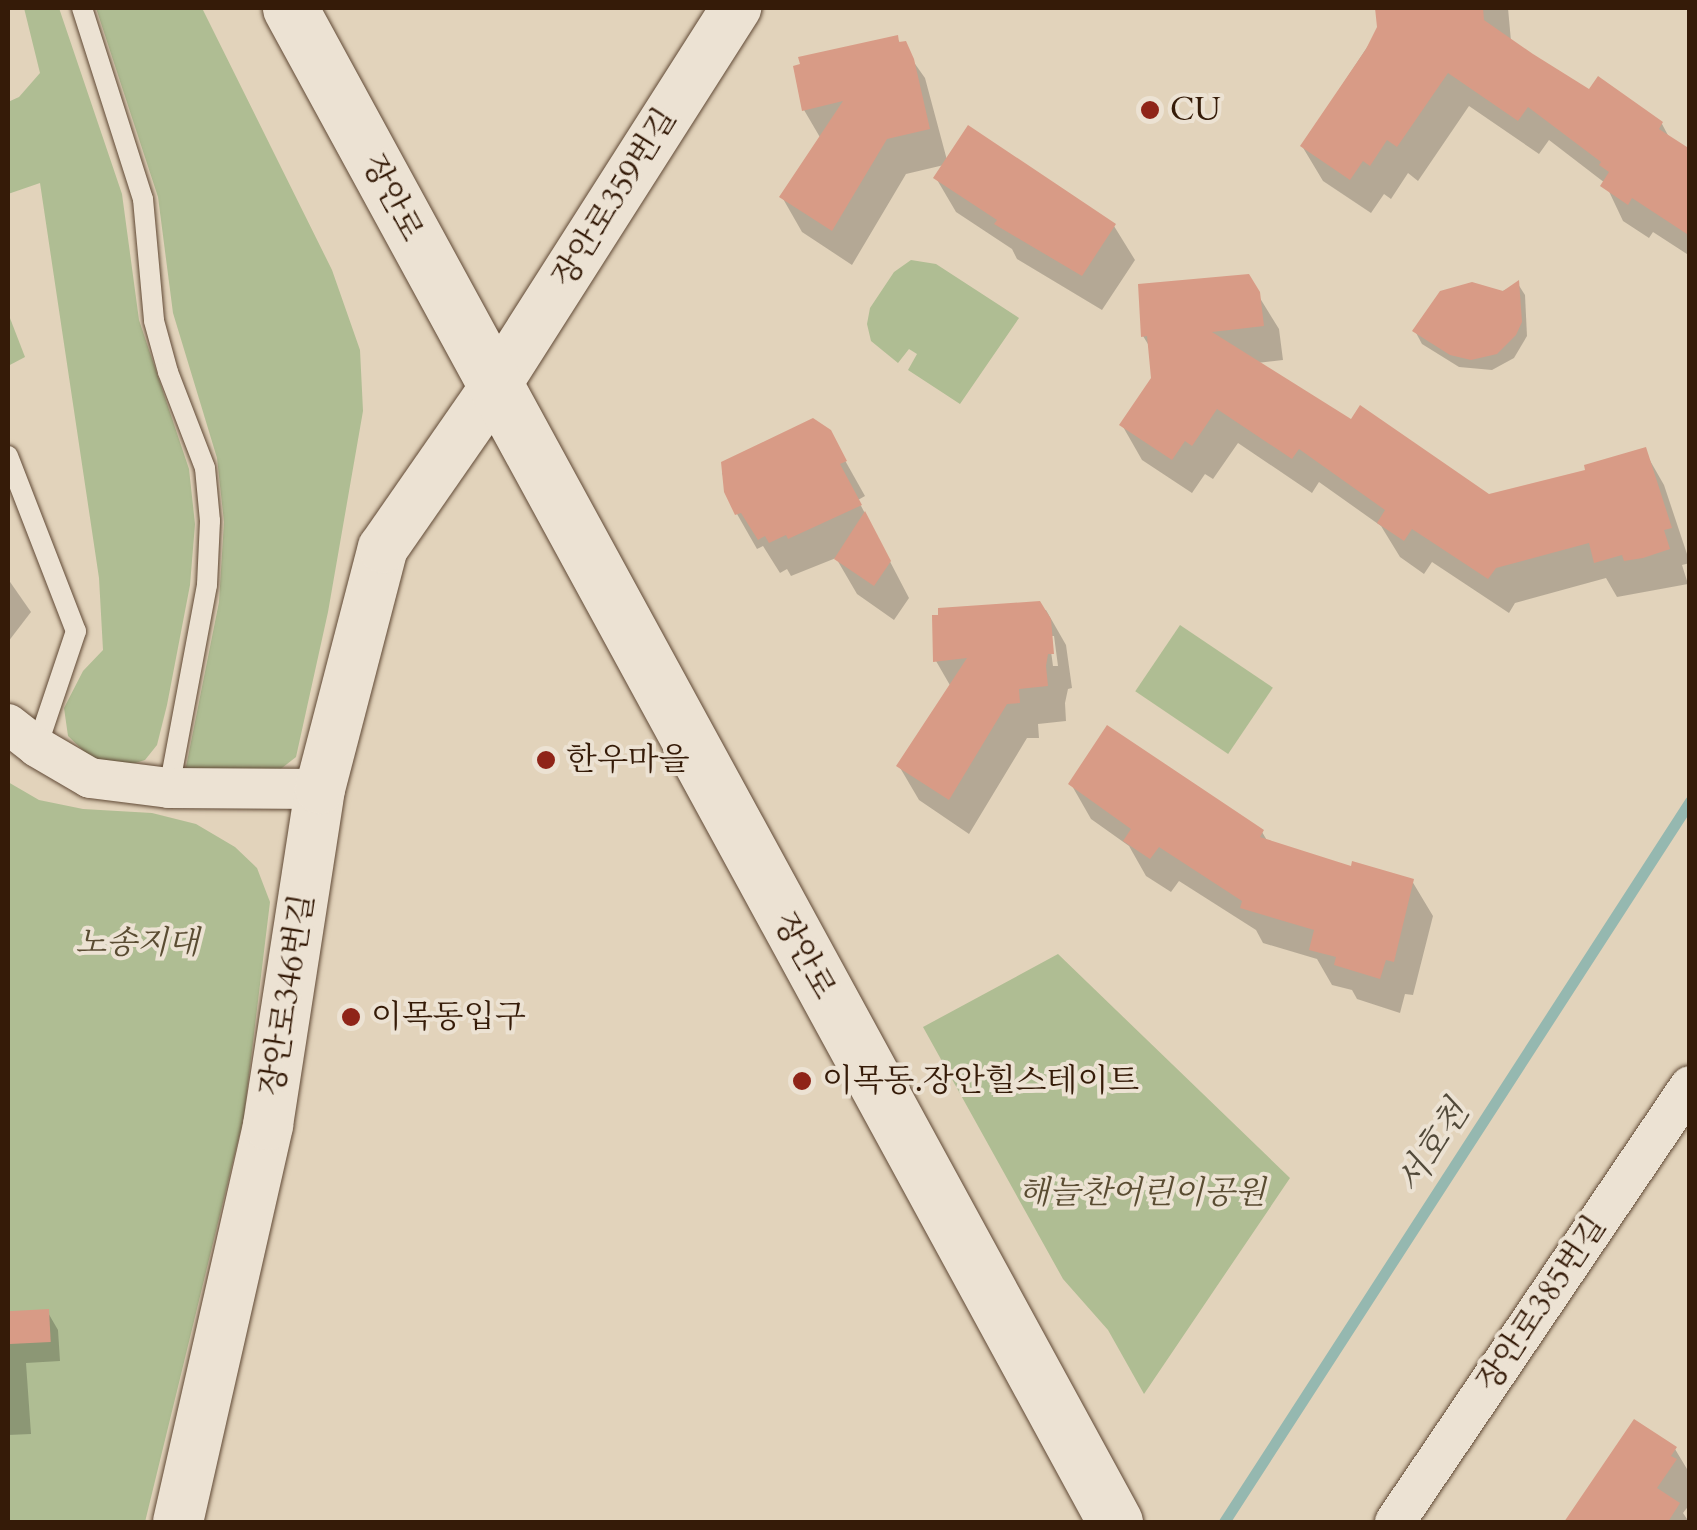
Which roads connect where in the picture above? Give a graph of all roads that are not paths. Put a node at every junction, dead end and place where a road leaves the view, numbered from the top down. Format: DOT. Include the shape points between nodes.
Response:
graph roads {
  1 [pos="82,8"];
  2 [pos="290,8"];
  3 [pos="736,8"];
  4 [pos="494,388"];
  5 [pos="8,456"];
  6 [pos="22,736"];
  7 [pos="169,788"];
  8 [pos="320,789"];
  9 [pos="1690,1086"];
  10 [pos="1110,1515"];
  11 [pos="178,1522"];
  12 [pos="1395,1522"];
  1 -- 7 [label="lane" via="142,199 158,338 206,468 207,585"];
  2 -- 4 [label="main road, 장안로"];
  3 -- 4 [label="street, 장안로359번길"];
  4 -- 8 [label="street" via="383,548"];
  4 -- 10 [label="main road, 장안로"];
  5 -- 6 [label="lane" via="76,631"];
  6 -- 7 [label="street" via="90,778"];
  7 -- 8 [label="street"];
  8 -- 11 [label="street, 장안로346번길" via="268,1125"];
  9 -- 12 [label="street, 장안로385번길"];
}
